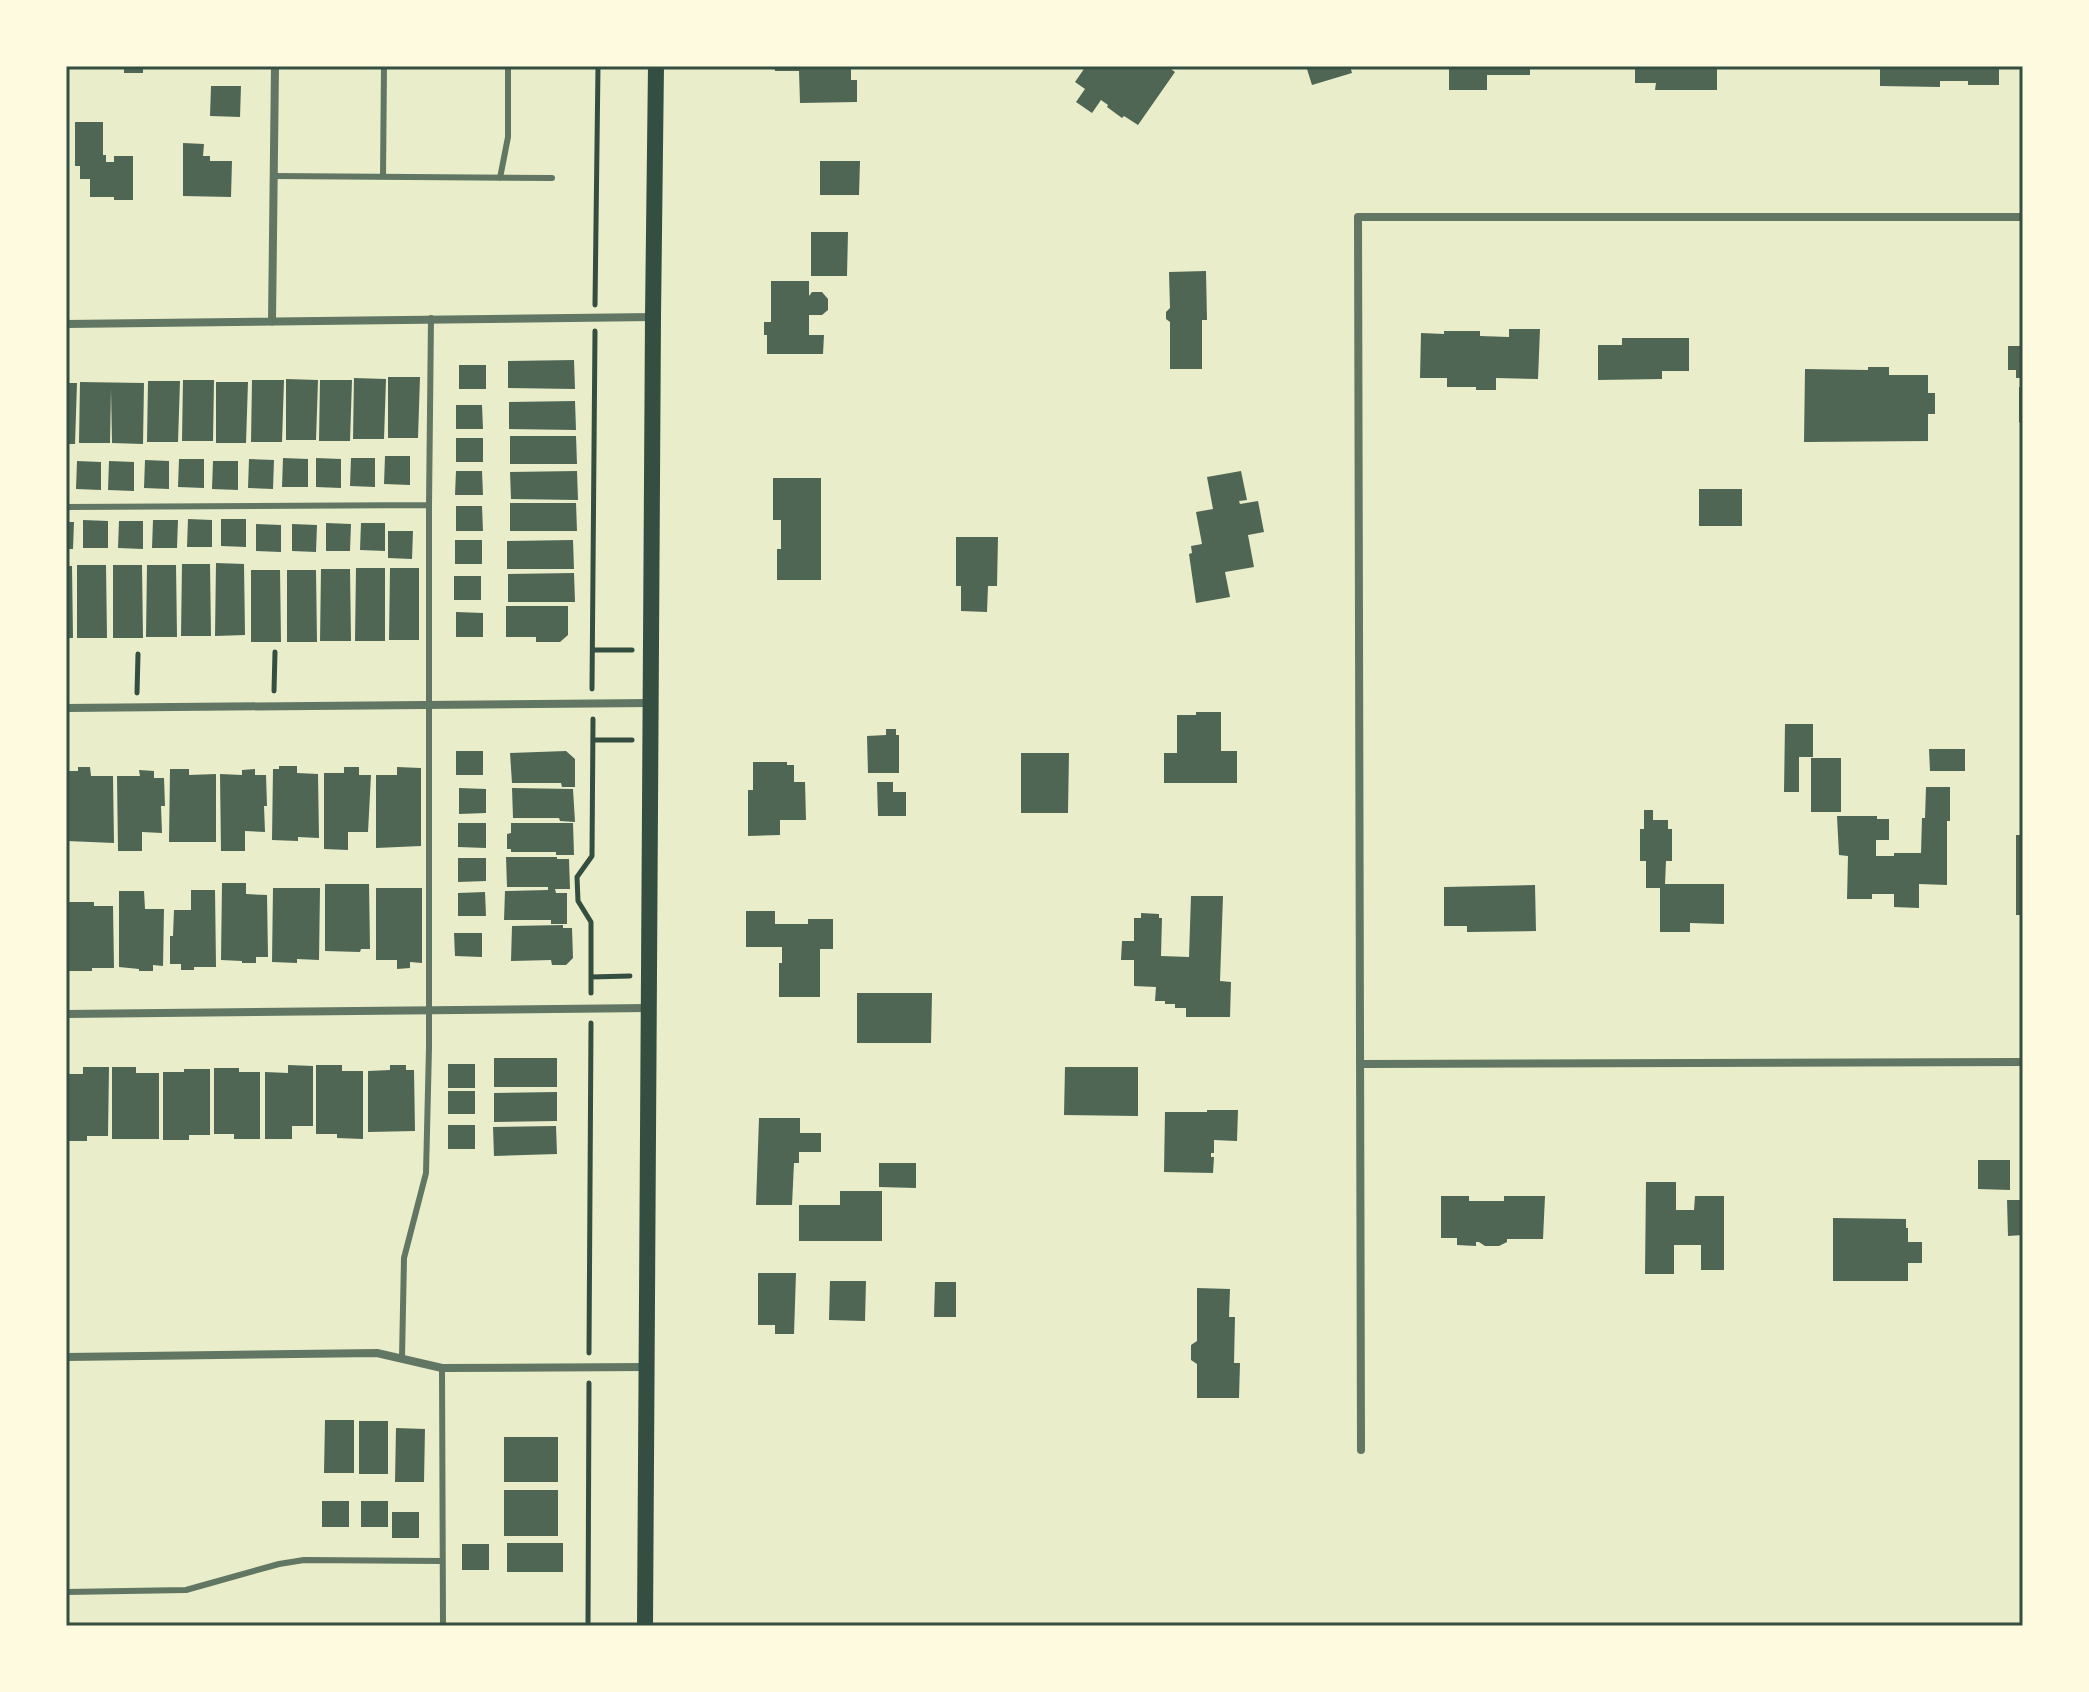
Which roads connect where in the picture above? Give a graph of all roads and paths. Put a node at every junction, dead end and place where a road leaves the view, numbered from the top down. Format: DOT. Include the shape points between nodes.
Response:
graph roads {
  1 [pos="275,66"];
  2 [pos="384,66"];
  3 [pos="508,66"];
  4 [pos="598,66"];
  5 [pos="656,66"];
  6 [pos="274,176"];
  7 [pos="383,177"];
  8 [pos="500,178"];
  9 [pos="552,178"];
  10 [pos="2023,217"];
  11 [pos="595,307"];
  12 [pos="653,317"];
  13 [pos="431,318"];
  14 [pos="272,322"];
  15 [pos="66,324"];
  16 [pos="595,329"];
  17 [pos="429,505"];
  18 [pos="66,507"];
  19 [pos="651,649"];
  20 [pos="593,650"];
  21 [pos="275,652"];
  22 [pos="138,654"];
  23 [pos="592,684"];
  24 [pos="650,703"];
  25 [pos="429,706"];
  26 [pos="274,707"];
  27 [pos="66,708"];
  28 [pos="137,708"];
  29 [pos="593,715"];
  30 [pos="650,739"];
  31 [pos="593,740"];
  32 [pos="649,976"];
  33 [pos="591,977"];
  34 [pos="591,991"];
  35 [pos="649,1008"];
  36 [pos="429,1011"];
  37 [pos="66,1014"];
  38 [pos="591,1024"];
  39 [pos="2023,1062"];
  40 [pos="1360,1064"];
  41 [pos="588,1335"];
  42 [pos="66,1357"];
  43 [pos="402,1358"];
  44 [pos="646,1367"];
  45 [pos="442,1368"];
  46 [pos="589,1394"];
  47 [pos="1361,1450"];
  48 [pos="442,1561"];
  49 [pos="66,1592"];
  50 [pos="443,1626"];
  51 [pos="588,1626"];
  52 [pos="645,1626"];
  1 -- 6 [label="street"];
  2 -- 7 [label="lane"];
  3 -- 8 [label="lane" via="508,137"];
  4 -- 11 [label="path"];
  5 -- 12 [label="main road"];
  6 -- 7 [label="lane"];
  6 -- 14 [label="street"];
  7 -- 8 [label="lane"];
  8 -- 9 [label="lane"];
  10 -- 40 [label="street" via="1358,217"];
  12 -- 13 [label="street"];
  12 -- 19 [label="main road"];
  13 -- 14 [label="street"];
  13 -- 17 [label="lane"];
  14 -- 15 [label="street"];
  16 -- 20 [label="path"];
  17 -- 18 [label="lane"];
  17 -- 25 [label="lane"];
  19 -- 20 [label="path"];
  19 -- 24 [label="main road"];
  20 -- 23 [label="path"];
  21 -- 26 [label="path"];
  22 -- 28 [label="path"];
  24 -- 25 [label="street"];
  24 -- 30 [label="main road"];
  25 -- 26 [label="street"];
  25 -- 36 [label="lane"];
  26 -- 28 [label="street"];
  27 -- 28 [label="street"];
  29 -- 31 [label="path"];
  30 -- 31 [label="path"];
  30 -- 32 [label="main road"];
  31 -- 33 [label="path" via="592,856 577,877 578,901 591,922"];
  32 -- 33 [label="path"];
  32 -- 35 [label="main road"];
  33 -- 34 [label="path"];
  35 -- 36 [label="street"];
  35 -- 44 [label="main road"];
  36 -- 37 [label="street"];
  36 -- 43 [label="lane" via="426,1173 404,1258"];
  38 -- 41 [label="path"];
  39 -- 40 [label="street"];
  40 -- 47 [label="street"];
  42 -- 43 [label="street" via="377,1353"];
  43 -- 45 [label="street"];
  44 -- 45 [label="street"];
  44 -- 52 [label="main road"];
  45 -- 48 [label="lane"];
  46 -- 51 [label="path"];
  48 -- 49 [label="lane" via="304,1560 186,1590"];
  48 -- 50 [label="lane"];
}
